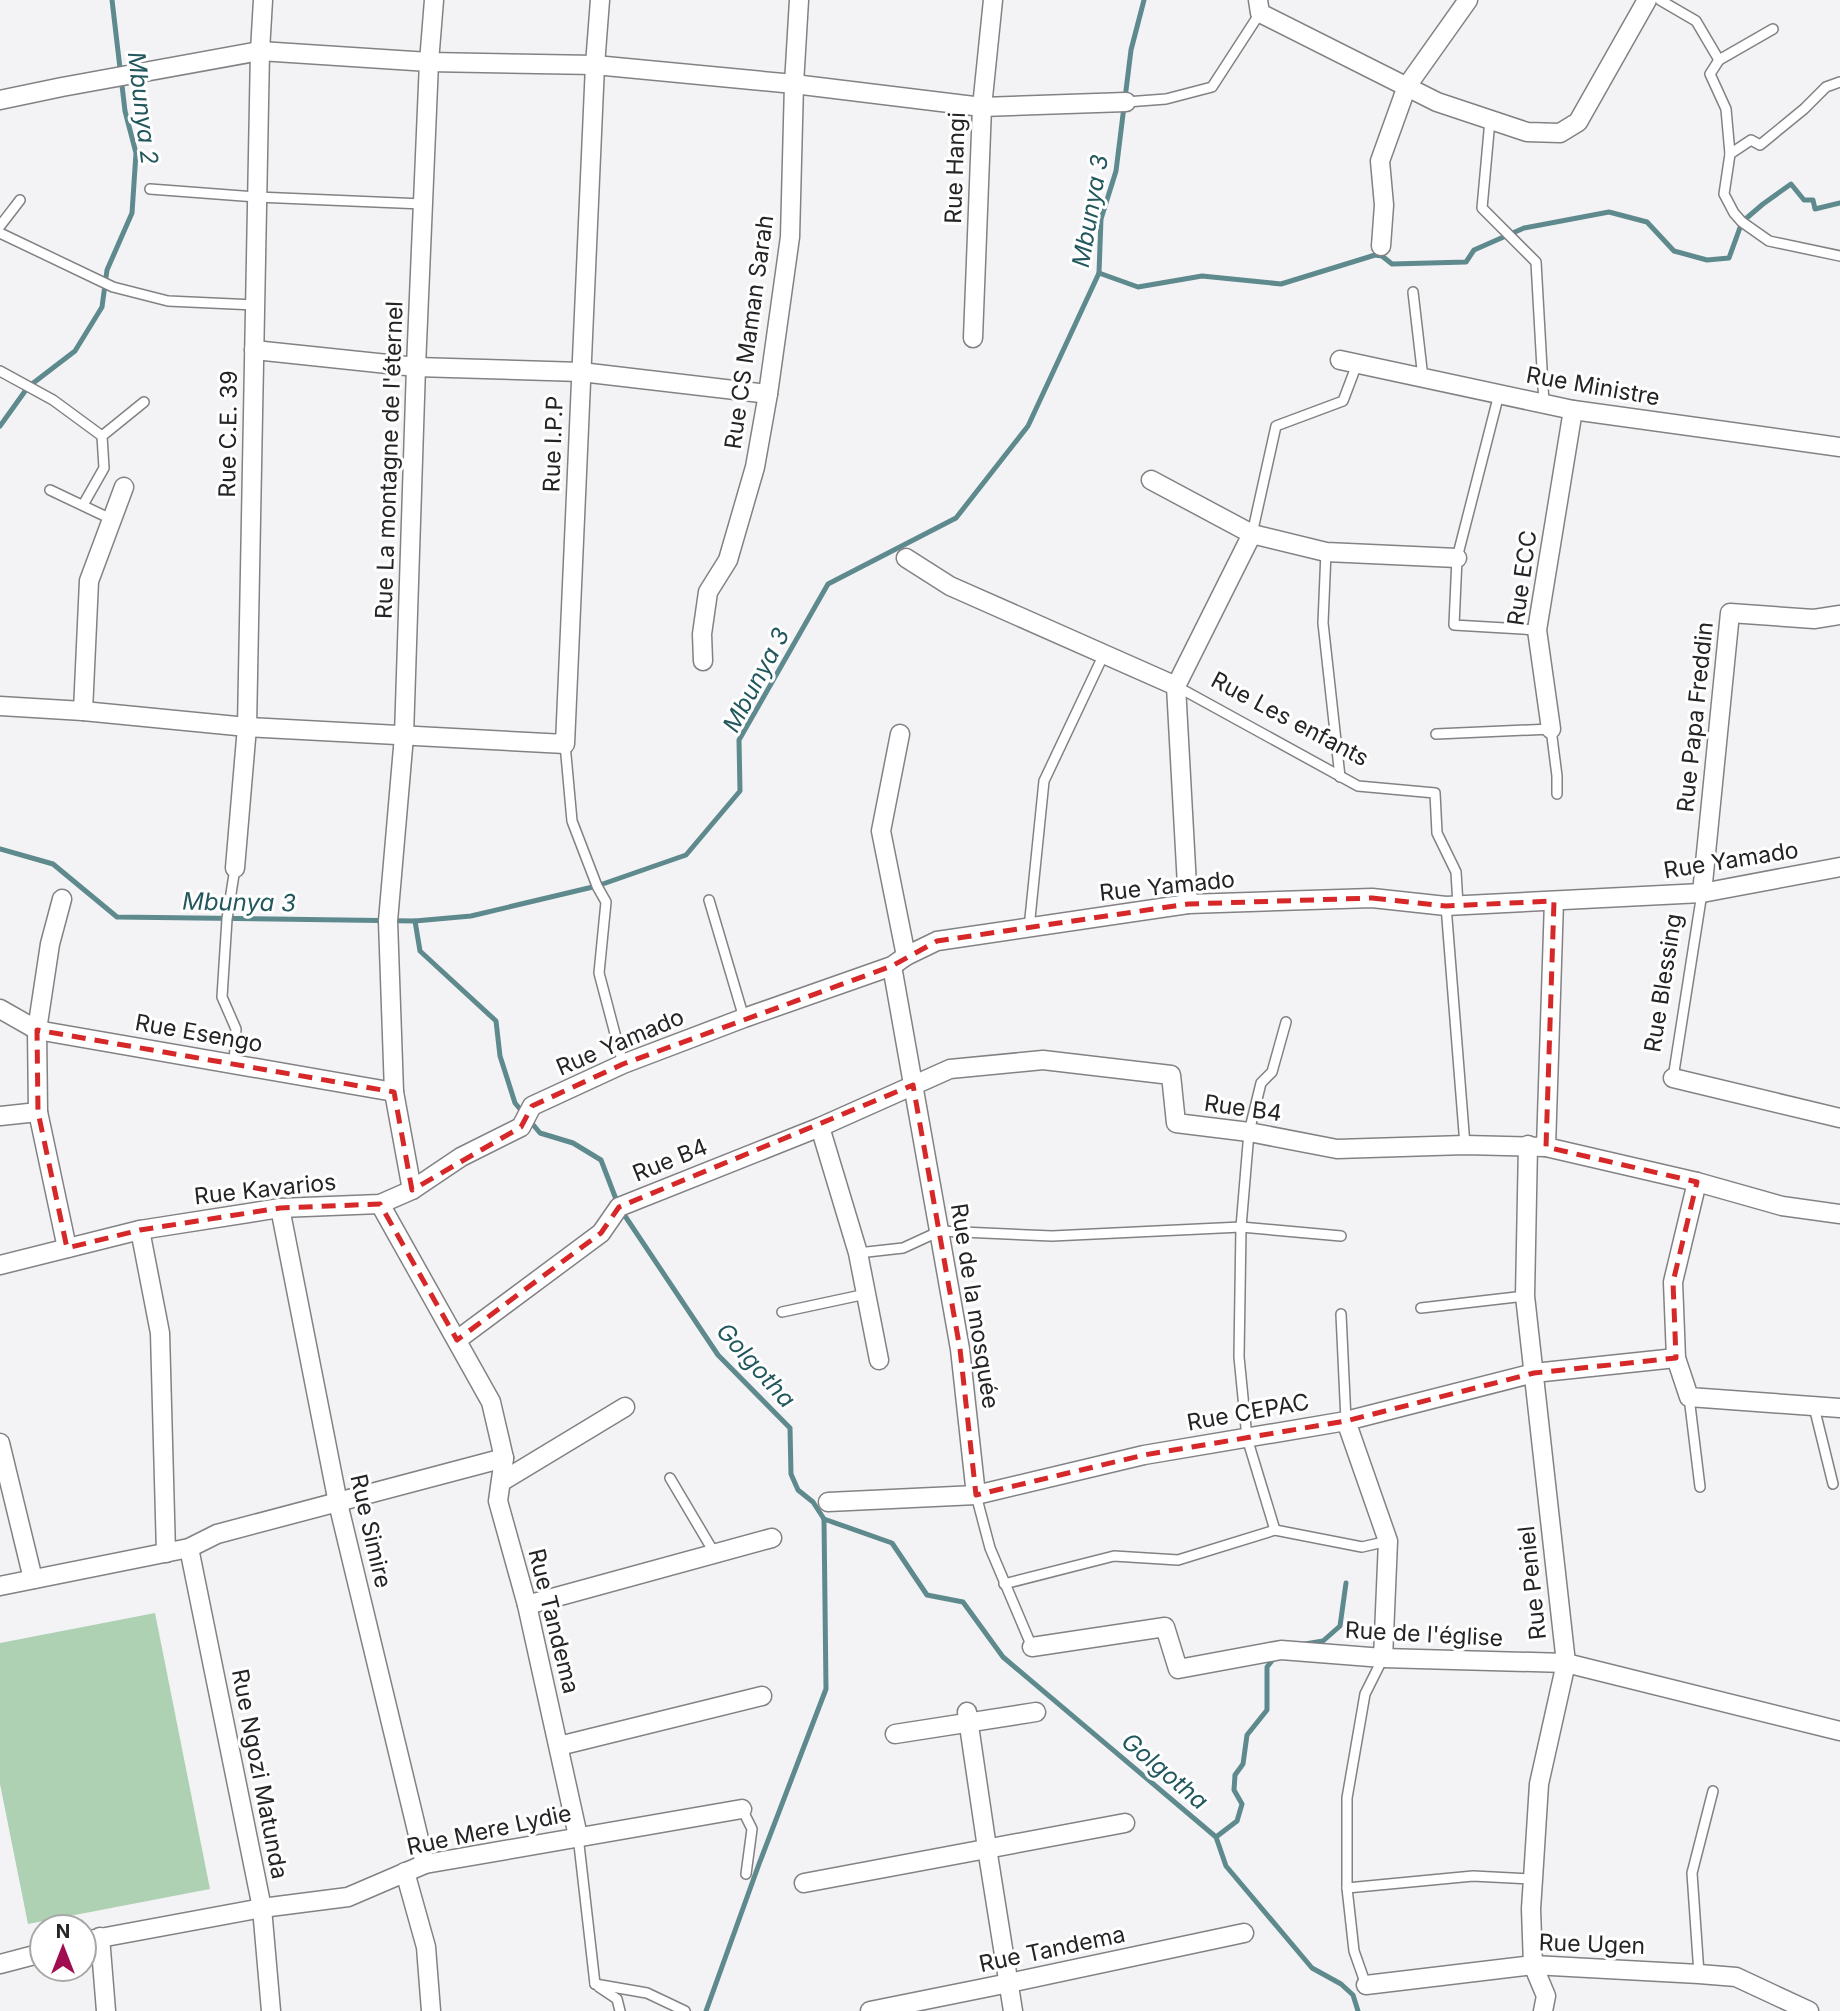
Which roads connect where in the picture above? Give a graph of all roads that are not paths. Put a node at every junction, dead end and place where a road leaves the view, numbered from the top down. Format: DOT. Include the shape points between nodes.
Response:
graph roads {
  1 [pos="263,0"];
  2 [pos="434,0"];
  3 [pos="600,0"];
  4 [pos="799,0"];
  5 [pos="993,0"];
  6 [pos="1468,0"];
  7 [pos="1647,0"];
  8 [pos="1660,0"];
  9 [pos="1259,6"];
  10 [pos="1773,29"];
  11 [pos="260,51"];
  12 [pos="1719,60"];
  13 [pos="429,62"];
  14 [pos="595,65"];
  15 [pos="1840,82"];
  16 [pos="794,84"];
  17 [pos="1407,86"];
  18 [pos="0,100"];
  19 [pos="1126,102"];
  20 [pos="982,107"];
  21 [pos="1490,120"];
  22 [pos="1730,154"];
  23 [pos="150,189"];
  24 [pos="257,197"];
  25 [pos="20,200"];
  26 [pos="423,204"];
  27 [pos="0,226"];
  28 [pos="0,233"];
  29 [pos="1381,246"];
  30 [pos="1840,256"];
  31 [pos="1413,292"];
  32 [pos="255,305"];
  33 [pos="973,338"];
  34 [pos="254,350"];
  35 [pos="1348,362"];
  36 [pos="416,367"];
  37 [pos="0,371"];
  38 [pos="581,372"];
  39 [pos="1423,378"];
  40 [pos="768,394"];
  41 [pos="1499,394"];
  42 [pos="144,402"];
  43 [pos="1544,404"];
  44 [pos="1573,410"];
  45 [pos="102,436"];
  46 [pos="1840,447"];
  47 [pos="1151,480"];
  48 [pos="124,487"];
  49 [pos="50,490"];
  50 [pos="83,505"];
  51 [pos="111,519"];
  52 [pos="1252,534"];
  53 [pos="1326,552"];
  54 [pos="906,558"];
  55 [pos="1457,558"];
  56 [pos="1840,615"];
  57 [pos="1537,630"];
  58 [pos="1104,654"];
  59 [pos="703,661"];
  60 [pos="1177,686"];
  61 [pos="0,706"];
  62 [pos="83,711"];
  63 [pos="247,727"];
  64 [pos="1551,729"];
  65 [pos="900,734"];
  66 [pos="1436,734"];
  67 [pos="404,736"];
  68 [pos="565,744"];
  69 [pos="1340,777"];
  70 [pos="1557,794"];
  71 [pos="1840,867"];
  72 [pos="235,868"];
  73 [pos="1702,894"];
  74 [pos="62,899"];
  75 [pos="709,900"];
  76 [pos="1553,901"];
  77 [pos="1188,904"];
  78 [pos="1452,905"];
  79 [pos="1029,928"];
  80 [pos="899,961"];
  81 [pos="0,1009"];
  82 [pos="744,1018"];
  83 [pos="1286,1022"];
  84 [pos="37,1030"];
  85 [pos="234,1064"];
  86 [pos="623,1065"];
  87 [pos="1673,1077"];
  88 [pos="913,1085"];
  89 [pos="394,1092"];
  90 [pos="38,1112"];
  91 [pos="0,1116"];
  92 [pos="1840,1118"];
  93 [pos="521,1127"];
  94 [pos="820,1127"];
  95 [pos="1249,1132"];
  96 [pos="1465,1145"];
  97 [pos="1537,1146"];
  98 [pos="1697,1182"];
  99 [pos="412,1190"];
  100 [pos="380,1204"];
  101 [pos="280,1208"];
  102 [pos="1840,1214"];
  103 [pos="1241,1227"];
  104 [pos="140,1230"];
  105 [pos="940,1231"];
  106 [pos="1341,1236"];
  107 [pos="67,1248"];
  108 [pos="858,1253"];
  109 [pos="0,1265"];
  110 [pos="866,1294"];
  111 [pos="1525,1296"];
  112 [pos="1422,1308"];
  113 [pos="782,1312"];
  114 [pos="1341,1314"];
  115 [pos="457,1340"];
  116 [pos="1676,1358"];
  117 [pos="879,1360"];
  118 [pos="1534,1373"];
  119 [pos="1689,1398"];
  120 [pos="1814,1406"];
  121 [pos="625,1407"];
  122 [pos="1840,1408"];
  123 [pos="1346,1421"];
  124 [pos="1247,1438"];
  125 [pos="0,1443"];
  126 [pos="504,1458"];
  127 [pos="670,1478"];
  128 [pos="501,1482"];
  129 [pos="1833,1484"];
  130 [pos="1700,1487"];
  131 [pos="976,1495"];
  132 [pos="828,1502"];
  133 [pos="338,1503"];
  134 [pos="1275,1530"];
  135 [pos="772,1538"];
  136 [pos="1388,1541"];
  137 [pos="189,1548"];
  138 [pos="166,1553"];
  139 [pos="715,1554"];
  140 [pos="33,1579"];
  141 [pos="1004,1584"];
  142 [pos="0,1586"];
  143 [pos="527,1605"];
  144 [pos="1032,1647"];
  145 [pos="1383,1658"];
  146 [pos="1566,1663"];
  147 [pos="762,1696"];
  148 [pos="1036,1712"];
  149 [pos="968,1718"];
  150 [pos="1840,1731"];
  151 [pos="895,1734"];
  152 [pos="559,1746"];
  153 [pos="1713,1791"];
  154 [pos="742,1809"];
  155 [pos="1125,1823"];
  156 [pos="578,1836"];
  157 [pos="986,1848"];
  158 [pos="425,1864"];
  159 [pos="405,1872"];
  160 [pos="746,1874"];
  161 [pos="1533,1879"];
  162 [pos="804,1883"];
  163 [pos="1347,1888"];
  164 [pos="262,1908"];
  165 [pos="1244,1933"];
  166 [pos="98,1938"];
  167 [pos="28,1957"];
  168 [pos="0,1964"];
  169 [pos="1534,1965"];
  170 [pos="98,1970"];
  171 [pos="1699,1974"];
  172 [pos="1009,1983"];
  173 [pos="595,1984"];
  174 [pos="1366,1984"];
  175 [pos="106,2011"];
  176 [pos="271,2011"];
  177 [pos="431,2011"];
  178 [pos="620,2011"];
  179 [pos="685,2011"];
  180 [pos="870,2011"];
  181 [pos="1013,2011"];
  182 [pos="1543,2011"];
  183 [pos="1809,2011"];
  1 -- 11 [label="street, Rue C.E. 39"];
  2 -- 13 [label="street, Rue La montagne de l'éternel"];
  3 -- 14 [label="street, Rue I.P.P"];
  4 -- 16 [label="street, Rue CS Maman Sarah"];
  5 -- 20 [label="street, Rue Hangi"];
  6 -- 17 [label="street"];
  7 -- 21 [label="street" via="1578,122 1560,133 1527,132"];
  8 -- 12 [label="lane" via="1696,21"];
  9 -- 17 [label="street"];
  9 -- 19 [label="lane" via="1212,87 1166,99"];
  10 -- 12 [label="lane"];
  11 -- 13 [label="street"];
  11 -- 18 [label="street"];
  11 -- 24 [label="street, Rue C.E. 39"];
  12 -- 22 [label="lane" via="1710,74 1726,109"];
  13 -- 14 [label="street"];
  13 -- 26 [label="street, Rue La montagne de l'éternel"];
  14 -- 16 [label="street"];
  14 -- 38 [label="street, Rue I.P.P"];
  15 -- 22 [label="lane" via="1826,87 1760,145 1751,140"];
  16 -- 20 [label="street"];
  16 -- 40 [label="street, Rue CS Maman Sarah" via="790,237"];
  17 -- 21 [label="street"];
  17 -- 29 [label="street" via="1380,161"];
  19 -- 20 [label="street"];
  20 -- 33 [label="street, Rue Hangi"];
  21 -- 43 [label="lane" via="1482,208 1536,262"];
  22 -- 30 [label="lane" via="1724,194 1742,222 1769,240"];
  23 -- 24 [label="lane"];
  24 -- 26 [label="lane"];
  24 -- 32 [label="street, Rue C.E. 39"];
  25 -- 27 [label="lane"];
  26 -- 36 [label="street, Rue La montagne de l'éternel"];
  28 -- 32 [label="lane" via="113,287 168,301"];
  31 -- 39 [label="lane"];
  32 -- 34 [label="street, Rue C.E. 39"];
  34 -- 36 [label="street"];
  34 -- 63 [label="street, Rue C.E. 39"];
  35 -- 39 [label="street, Rue Ministre"];
  35 -- 52 [label="lane" via="1343,401 1276,426"];
  36 -- 38 [label="street"];
  36 -- 67 [label="street, Rue La montagne de l'éternel"];
  37 -- 45 [label="lane" via="53,400"];
  38 -- 40 [label="street"];
  38 -- 68 [label="street, Rue I.P.P"];
  39 -- 41 [label="street, Rue Ministre"];
  40 -- 59 [label="street, Rue CS Maman Sarah" via="755,467 728,561 708,592"];
  41 -- 43 [label="street, Rue Ministre"];
  41 -- 55 [label="lane"];
  42 -- 45 [label="lane"];
  43 -- 44 [label="street, Rue Ministre"];
  44 -- 46 [label="street, Rue Ministre"];
  44 -- 57 [label="street, Rue ECC"];
  45 -- 50 [label="lane" via="104,468"];
  47 -- 52 [label="street"];
  48 -- 51 [label="street"];
  49 -- 50 [label="lane"];
  50 -- 51 [label="lane"];
  51 -- 62 [label="street" via="89,581"];
  52 -- 53 [label="street"];
  52 -- 60 [label="street, Rue Les enfants"];
  53 -- 55 [label="street"];
  53 -- 69 [label="lane" via="1323,623"];
  54 -- 58 [label="street, Rue Les enfants" via="950,586"];
  55 -- 57 [label="lane" via="1454,625"];
  56 -- 73 [label="street, Rue Papa Freddin" via="1814,619 1730,613"];
  57 -- 64 [label="street, Rue ECC"];
  58 -- 60 [label="street, Rue Les enfants"];
  58 -- 79 [label="lane" via="1044,781"];
  60 -- 69 [label="lane, Rue Les enfants"];
  60 -- 77 [label="street, Rue Les enfants"];
  61 -- 62 [label="street"];
  62 -- 63 [label="street"];
  63 -- 67 [label="street"];
  63 -- 72 [label="street, Rue C.E. 39"];
  64 -- 66 [label="lane"];
  64 -- 70 [label="lane, Rue ECC"];
  65 -- 80 [label="street, Rue de la mosquée" via="881,831"];
  67 -- 68 [label="street"];
  67 -- 89 [label="street, Rue La montagne de l'éternel" via="388,921"];
  68 -- 86 [label="lane, Rue I.P.P" via="572,821 606,902 598,973"];
  69 -- 78 [label="lane, Rue Les enfants" via="1358,786 1435,793 1437,834 1456,872"];
  71 -- 73 [label="street, Rue Yamado"];
  72 -- 85 [label="lane" via="222,997 236,1029"];
  73 -- 76 [label="street, Rue Yamado"];
  73 -- 87 [label="lane, Rue Blessing"];
  74 -- 84 [label="street"];
  75 -- 82 [label="lane"];
  76 -- 78 [label="street, Rue Yamado"];
  76 -- 97 [label="street, Rue Peniel"];
  77 -- 78 [label="street, Rue Yamado" via="1372,898"];
  77 -- 79 [label="street, Rue Yamado"];
  78 -- 96 [label="lane"];
  79 -- 80 [label="street, Rue Yamado" via="937,941"];
  80 -- 82 [label="street, Rue Yamado"];
  80 -- 88 [label="street, Rue de la mosquée"];
  81 -- 84 [label="street, Rue Esengo"];
  82 -- 86 [label="street, Rue Yamado"];
  83 -- 95 [label="lane" via="1272,1072 1261,1083"];
  84 -- 85 [label="street, Rue Esengo"];
  84 -- 90 [label="street"];
  85 -- 89 [label="street, Rue Esengo"];
  86 -- 93 [label="street, Rue Yamado" via="531,1106"];
  87 -- 92 [label="street, Rue Blessing"];
  88 -- 94 [label="street, Rue B4"];
  88 -- 95 [label="street, Rue B4" via="950,1069 1044,1060 1171,1075 1175,1123"];
  88 -- 105 [label="street, Rue de la mosquée"];
  89 -- 99 [label="street"];
  90 -- 91 [label="street"];
  90 -- 107 [label="street"];
  93 -- 99 [label="street, Rue Kavarios" via="461,1157"];
  94 -- 108 [label="street"];
  94 -- 115 [label="street, Rue B4" via="619,1207 601,1233"];
  95 -- 96 [label="street, Rue B4" via="1337,1149"];
  95 -- 103 [label="lane"];
  96 -- 97 [label="street, Rue B4"];
  97 -- 98 [label="street, Rue B4"];
  97 -- 111 [label="street, Rue Peniel"];
  98 -- 102 [label="street, Rue B4" via="1782,1206"];
  98 -- 116 [label="street" via="1673,1282"];
  99 -- 100 [label="street, Rue Kavarios"];
  100 -- 101 [label="street, Rue Kavarios"];
  100 -- 115 [label="street, Rue Tandema"];
  101 -- 104 [label="street, Rue Kavarios"];
  101 -- 133 [label="street, Rue Simire"];
  103 -- 105 [label="lane" via="1052,1236"];
  103 -- 106 [label="lane"];
  103 -- 124 [label="lane" via="1239,1357"];
  104 -- 107 [label="street, Rue Kavarios"];
  104 -- 138 [label="street" via="159,1333"];
  105 -- 108 [label="lane" via="903,1248"];
  105 -- 131 [label="street, Rue de la mosquée" via="960,1349"];
  107 -- 109 [label="street, Rue Kavarios"];
  108 -- 110 [label="street"];
  110 -- 113 [label="lane"];
  110 -- 117 [label="street"];
  111 -- 112 [label="lane"];
  111 -- 118 [label="street, Rue Peniel"];
  114 -- 123 [label="lane"];
  115 -- 126 [label="street, Rue Tandema" via="491,1402"];
  116 -- 118 [label="street, Rue CEPAC"];
  116 -- 119 [label="street"];
  118 -- 123 [label="street, Rue CEPAC"];
  118 -- 146 [label="street, Rue Peniel"];
  119 -- 120 [label="street"];
  119 -- 130 [label="lane"];
  120 -- 122 [label="street"];
  120 -- 129 [label="lane"];
  121 -- 128 [label="street"];
  123 -- 124 [label="street, Rue CEPAC"];
  123 -- 136 [label="street"];
  124 -- 131 [label="street, Rue CEPAC" via="1144,1455"];
  124 -- 134 [label="lane"];
  125 -- 140 [label="street"];
  126 -- 128 [label="street, Rue Tandema"];
  126 -- 133 [label="street"];
  127 -- 139 [label="lane"];
  128 -- 143 [label="street, Rue Tandema" via="498,1501"];
  131 -- 132 [label="street, Rue CEPAC"];
  131 -- 141 [label="lane, Rue de la mosquée"];
  133 -- 137 [label="street" via="217,1534"];
  133 -- 158 [label="street, Rue Simire"];
  134 -- 136 [label="lane" via="1362,1547"];
  134 -- 141 [label="lane" via="1178,1560 1114,1556"];
  135 -- 139 [label="street"];
  136 -- 145 [label="street"];
  137 -- 138 [label="street"];
  137 -- 164 [label="street, Rue Ngozi Matunda"];
  138 -- 140 [label="street"];
  139 -- 143 [label="street"];
  140 -- 142 [label="street"];
  141 -- 144 [label="lane, Rue de la mosquée"];
  143 -- 152 [label="street, Rue Tandema"];
  144 -- 145 [label="street, Rue de l'église" via="1165,1627 1178,1669 1281,1650"];
  145 -- 146 [label="street, Rue de l'église"];
  145 -- 163 [label="lane" via="1365,1694 1347,1798"];
  146 -- 150 [label="street, Rue de l'église"];
  146 -- 161 [label="street, Rue Peniel" via="1539,1784"];
  147 -- 152 [label="street"];
  148 -- 149 [label="street"];
  149 -- 151 [label="street"];
  149 -- 157 [label="street"];
  152 -- 156 [label="street, Rue Tandema"];
  153 -- 171 [label="lane" via="1692,1873"];
  154 -- 156 [label="street, Rue Mere Lydie"];
  154 -- 160 [label="lane, Rue Mere Lydie" via="752,1829"];
  155 -- 157 [label="street"];
  156 -- 158 [label="street, Rue Mere Lydie"];
  156 -- 173 [label="lane, Rue Tandema"];
  157 -- 162 [label="street"];
  157 -- 172 [label="street"];
  158 -- 159 [label="street, Rue Mere Lydie"];
  159 -- 164 [label="street, Rue Mere Lydie" via="348,1897"];
  159 -- 177 [label="street" via="426,1947"];
  161 -- 163 [label="lane" via="1473,1876"];
  161 -- 169 [label="street, Rue Peniel"];
  163 -- 174 [label="lane" via="1354,1951"];
  164 -- 166 [label="street, Rue Mere Lydie"];
  164 -- 176 [label="street, Rue Ngozi Matunda"];
  165 -- 172 [label="street, Rue Tandema"];
  167 -- 168 [label="street"];
  169 -- 171 [label="street, Rue Ugen"];
  169 -- 174 [label="street, Rue Ugen"];
  169 -- 182 [label="street, Rue Peniel" via="1546,1996"];
  170 -- 175 [label="street"];
  171 -- 183 [label="street, Rue Ugen" via="1736,1977"];
  172 -- 180 [label="street, Rue Tandema"];
  172 -- 181 [label="street"];
  173 -- 178 [label="lane" via="617,2000"];
  173 -- 179 [label="lane" via="647,1993"];
}
